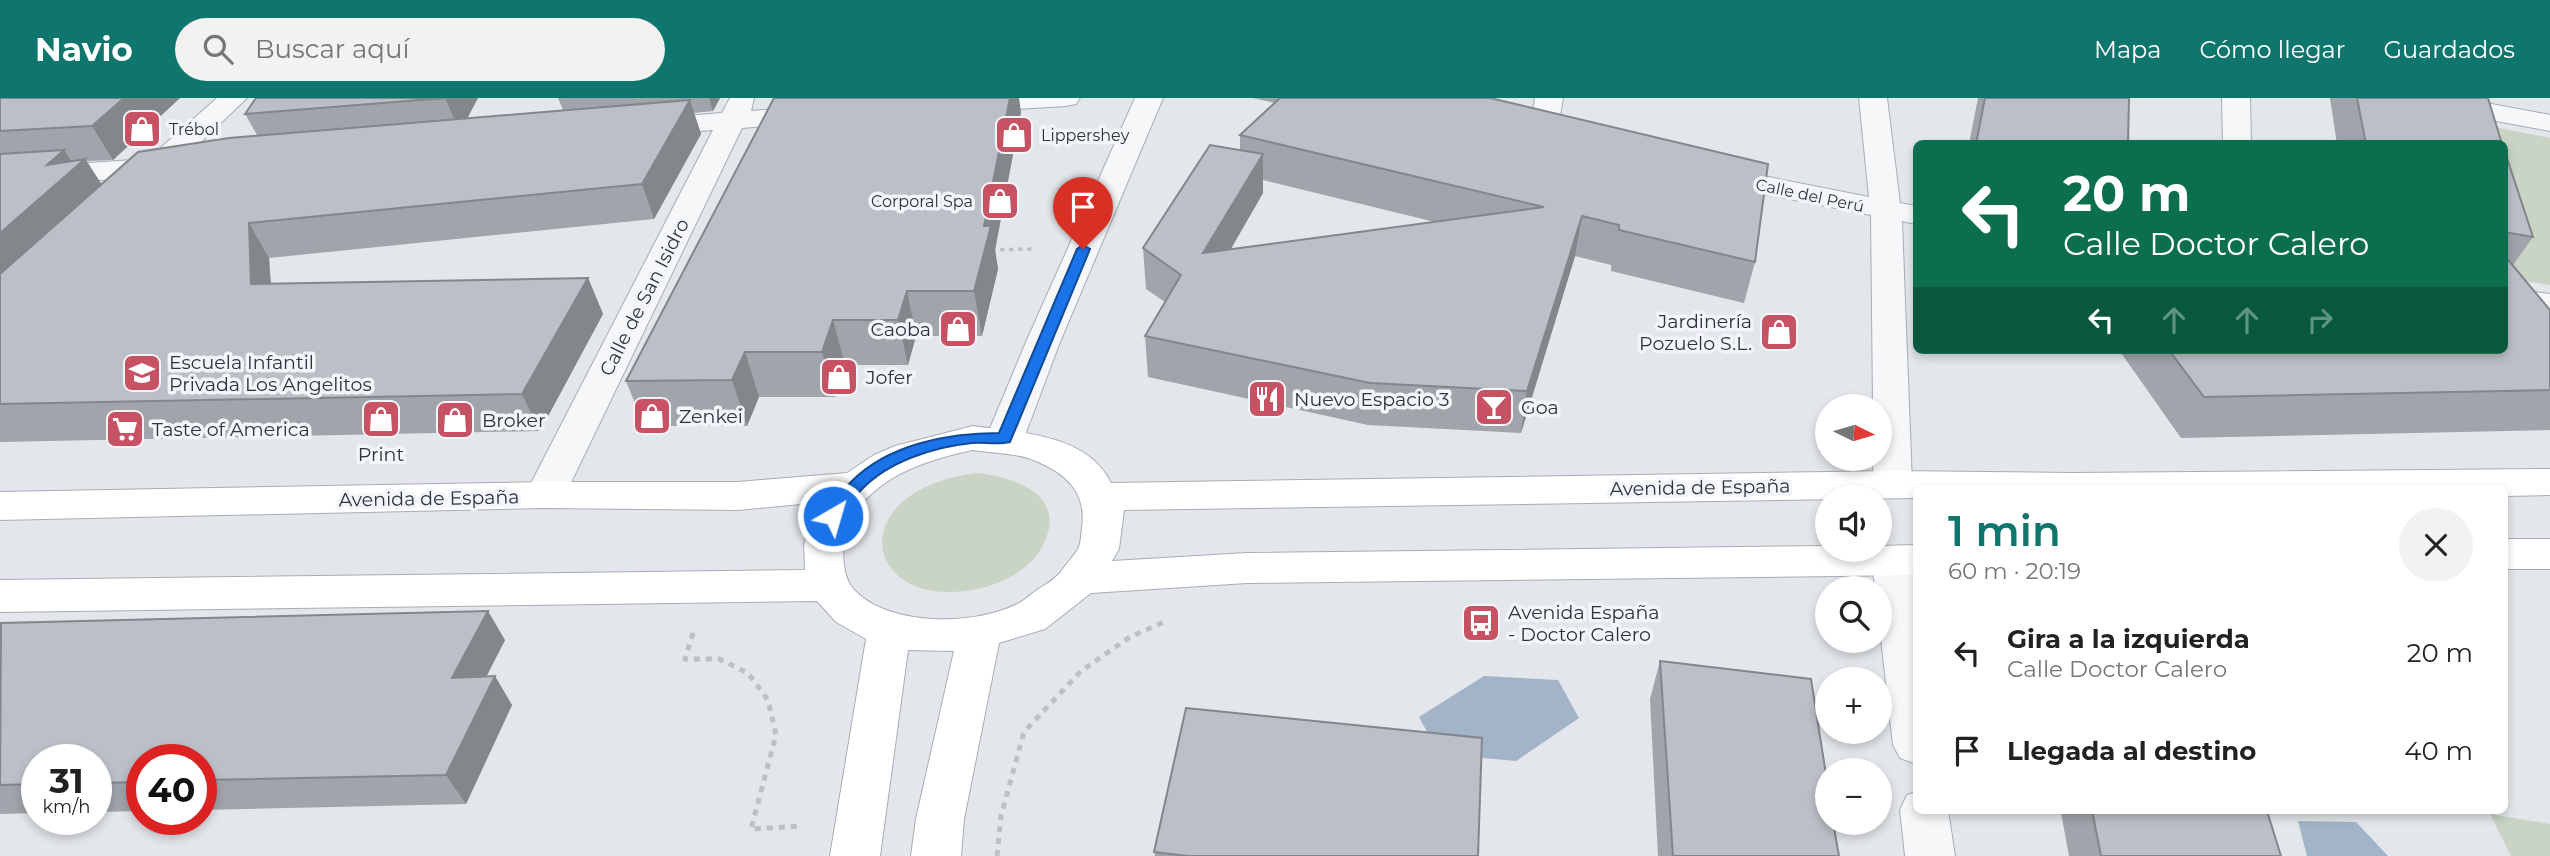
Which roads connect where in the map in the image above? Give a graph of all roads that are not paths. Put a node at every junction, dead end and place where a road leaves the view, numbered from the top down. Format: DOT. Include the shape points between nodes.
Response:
graph roads {
  1 [pos="233,98"];
  2 [pos="1066,98"];
  3 [pos="1149,98"];
  4 [pos="1549,98"];
  5 [pos="1873,98"];
  6 [pos="2235,98"];
  7 [pos="2415,98"];
  8 [pos="942,106"];
  9 [pos="738,109"];
  10 [pos="844,113"];
  11 [pos="2550,123"];
  12 [pos="624,129"];
  13 [pos="1542,140"];
  14 [pos="2237,140"];
  15 [pos="201,164"];
  16 [pos="156,168"];
  17 [pos="1688,170"];
  18 [pos="0,178"];
  19 [pos="127,195"];
  20 [pos="1901,212"];
  21 [pos="2508,299"];
  22 [pos="2550,304"];
  23 [pos="1004,438"];
  24 [pos="2550,482"];
  25 [pos="1893,484"];
  26 [pos="857,485"];
  27 [pos="1982,485"];
  28 [pos="2192,485"];
  29 [pos="545,495"];
  30 [pos="1101,497"];
  31 [pos="0,506"];
  32 [pos="2508,554"];
  33 [pos="2550,554"];
  34 [pos="1904,560"];
  35 [pos="1084,578"];
  36 [pos="829,585"];
  37 [pos="0,596"];
  38 [pos="889,631"];
  39 [pos="979,635"];
  40 [pos="1913,699"];
  41 [pos="1925,814"];
  42 [pos="858,839"];
  43 [pos="936,856"];
  44 [pos="1930,856"];
  1 -- 16 [label="street"];
  2 -- 8 [label="street"];
  3 -- 23 [label="street"];
  4 -- 13 [label="street"];
  5 -- 20 [label="street"];
  6 -- 14 [label="street"];
  7 -- 11 [label="street"];
  9 -- 10 [label="street"];
  9 -- 12 [label="street"];
  9 -- 29 [label="street, Calle de San Isidro"];
  15 -- 16 [label="street"];
  16 -- 18 [label="street"];
  16 -- 19 [label="street"];
  17 -- 20 [label="street, Calle del Perú"];
  20 -- 25 [label="street"];
  21 -- 22 [label="street"];
  23 -- 26 [label="street" via="941,443 882,466"];
  23 -- 30 [label="street" via="1055,452 1075,464"];
  24 -- 28 [label="street, Avenida de España"];
  25 -- 27 [label="street, Avenida de España"];
  25 -- 30 [label="street, Avenida de España"];
  26 -- 29 [label="street, Avenida de España" via="738,496"];
  26 -- 36 [label="street" via="833,516 822,550"];
  29 -- 31 [label="street, Avenida de España"];
  30 -- 35 [label="street" via="1104,537"];
  32 -- 33 [label="street"];
  34 -- 35 [label="street" via="1247,568"];
  34 -- 40 [label="street"];
  35 -- 39 [label="street" via="1039,613"];
  36 -- 37 [label="street"];
  36 -- 38 [label="street" via="842,603"];
  38 -- 39 [label="street" via="932,638"];
  38 -- 42 [label="street"];
  39 -- 43 [label="street"];
  41 -- 44 [label="street"];
}
